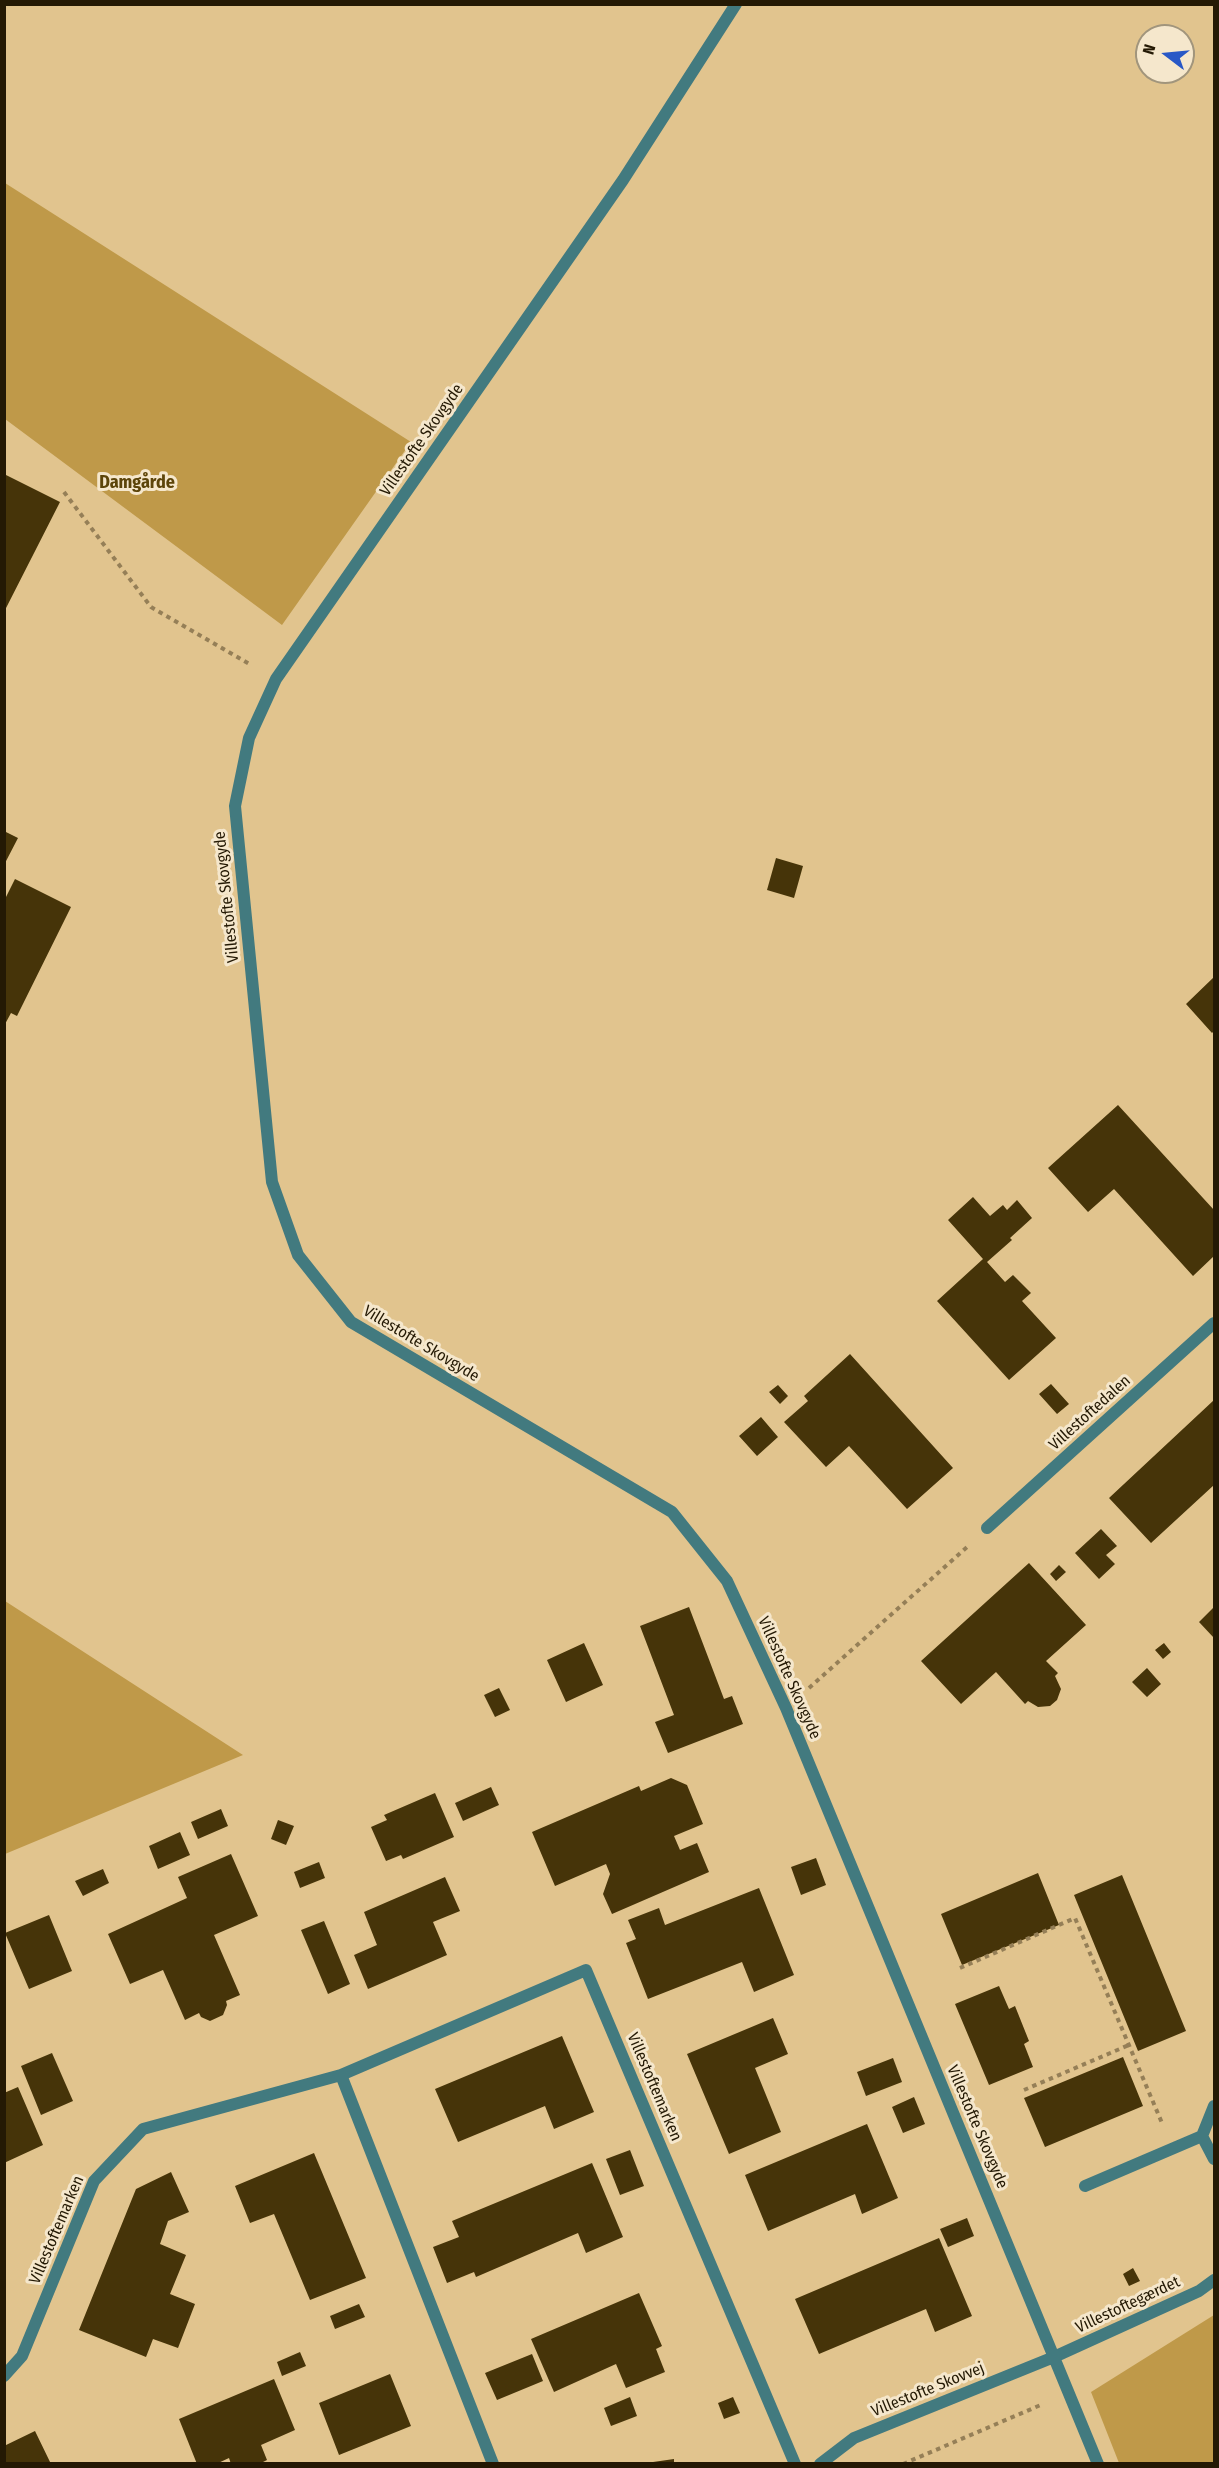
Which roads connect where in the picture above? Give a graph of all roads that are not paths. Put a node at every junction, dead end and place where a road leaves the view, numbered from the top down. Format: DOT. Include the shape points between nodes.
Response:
graph roads {
  1 [pos="736,4"];
  2 [pos="1215,1323"];
  3 [pos="987,1528"];
  4 [pos="341,2075"];
  5 [pos="1215,2106"];
  6 [pos="1202,2136"];
  7 [pos="1215,2159"];
  8 [pos="1085,2186"];
  9 [pos="1215,2280"];
  10 [pos="1054,2357"];
  11 [pos="4,2376"];
  12 [pos="493,2463"];
  13 [pos="795,2463"];
  14 [pos="820,2463"];
  15 [pos="1098,2463"];
  1 -- 10 [label="street, Villestofte Skovgyde" via="623,180 276,679 249,738 235,806 272,1182 298,1255 351,1322 672,1512 727,1581 786,1708"];
  2 -- 3 [label="street, Villestoftedalen"];
  4 -- 11 [label="street, Villestoftemarken" via="143,2129 94,2181 21,2356"];
  4 -- 12 [label="street"];
  4 -- 13 [label="street, Villestoftemarken" via="586,1970"];
  5 -- 6 [label="street"];
  6 -- 7 [label="street"];
  6 -- 8 [label="street"];
  9 -- 10 [label="street, Villestoftegærdet"];
  10 -- 14 [label="street, Villestofte Skovvej" via="854,2438"];
  10 -- 15 [label="street, Villestofte Skovgyde"];
}
